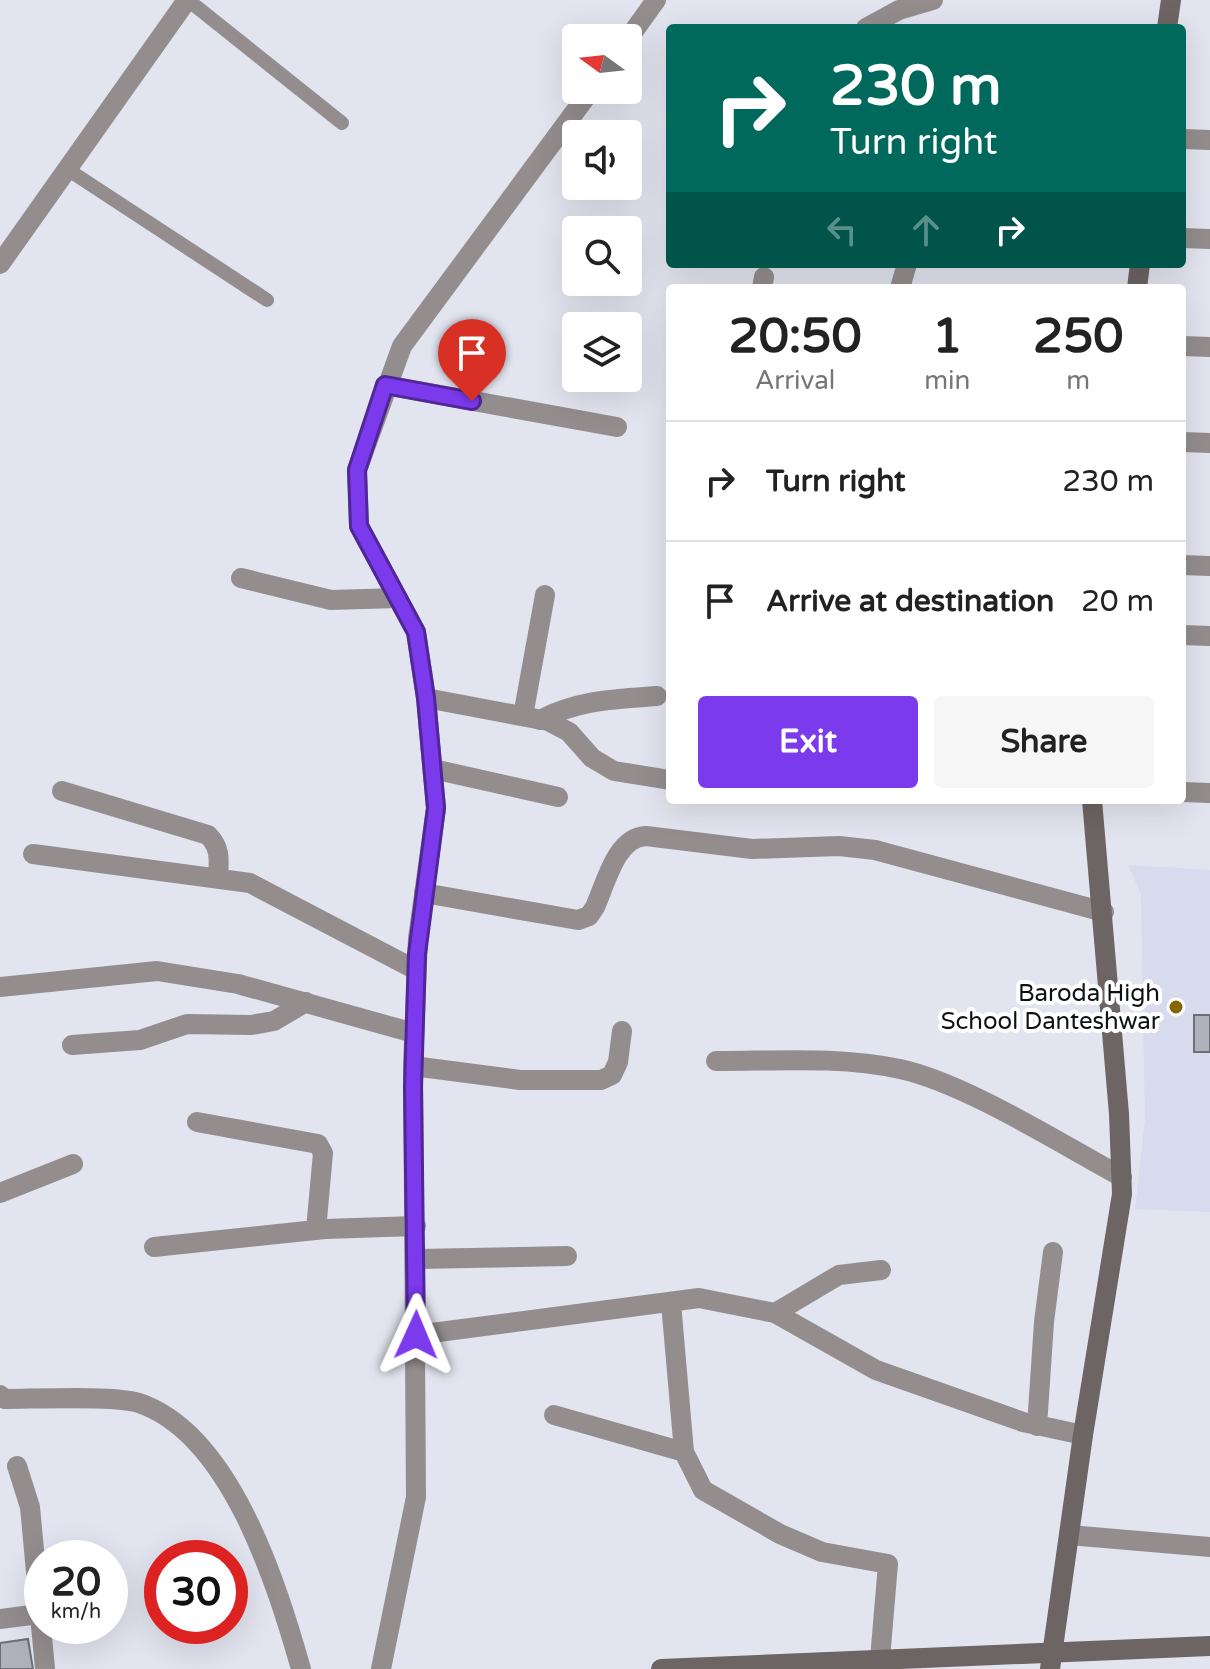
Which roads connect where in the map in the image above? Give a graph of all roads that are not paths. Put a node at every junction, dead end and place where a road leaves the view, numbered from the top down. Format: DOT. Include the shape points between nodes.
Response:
graph roads {
  1 [pos="188,0"];
  2 [pos="656,0"];
  3 [pos="933,0"];
  4 [pos="1171,0"];
  5 [pos="885,23"];
  6 [pos="639,24"];
  7 [pos="1168,24"];
  8 [pos="581,104"];
  9 [pos="342,123"];
  10 [pos="1186,139"];
  11 [pos="1210,140"];
  12 [pos="67,169"];
  13 [pos="1186,238"];
  14 [pos="1210,239"];
  15 [pos="0,264"];
  16 [pos="267,300"];
  17 [pos="1186,346"];
  18 [pos="1210,347"];
  19 [pos="385,385"];
  20 [pos="617,427"];
  21 [pos="1186,442"];
  22 [pos="1210,443"];
  23 [pos="1186,565"];
  24 [pos="1210,566"];
  25 [pos="241,578"];
  26 [pos="545,595"];
  27 [pos="398,598"];
  28 [pos="1186,635"];
  29 [pos="1210,636"];
  30 [pos="657,696"];
  31 [pos="426,698"];
  32 [pos="531,718"];
  33 [pos="433,769"];
  34 [pos="666,779"];
  35 [pos="62,791"];
  36 [pos="1186,792"];
  37 [pos="1210,793"];
  38 [pos="558,797"];
  39 [pos="1092,804"];
  40 [pos="33,854"];
  41 [pos="218,877"];
  42 [pos="424,893"];
  43 [pos="1104,912"];
  44 [pos="416,970"];
  45 [pos="0,987"];
  46 [pos="306,1002"];
  47 [pos="622,1031"];
  48 [pos="414,1033"];
  49 [pos="72,1045"];
  50 [pos="716,1061"];
  51 [pos="413,1066"];
  52 [pos="197,1122"];
  53 [pos="73,1164"];
  54 [pos="1122,1177"];
  55 [pos="0,1193"];
  56 [pos="416,1226"];
  57 [pos="316,1230"];
  58 [pos="154,1247"];
  59 [pos="1053,1252"];
  60 [pos="567,1256"];
  61 [pos="417,1259"];
  62 [pos="881,1270"];
  63 [pos="671,1303"];
  64 [pos="775,1313"];
  65 [pos="416,1335"];
  66 [pos="0,1395"];
  67 [pos="554,1415"];
  68 [pos="1037,1426"];
  69 [pos="1083,1435"];
  70 [pos="684,1452"];
  71 [pos="17,1466"];
  72 [pos="1069,1535"];
  73 [pos="33,1540"];
  74 [pos="1210,1547"];
  75 [pos="24,1616"];
  76 [pos="0,1619"];
  77 [pos="42,1644"];
  78 [pos="1210,1646"];
  79 [pos="880,1659"];
  80 [pos="1051,1660"];
  81 [pos="45,1669"];
  82 [pos="301,1669"];
  83 [pos="381,1669"];
  84 [pos="661,1669"];
  1 -- 9 [label="lane"];
  1 -- 12 [label="street"];
  2 -- 6 [label="street"];
  3 -- 5 [label="street"];
  4 -- 7 [label="street"];
  8 -- 19 [label="street" via="402,346"];
  10 -- 11 [label="street"];
  12 -- 15 [label="street"];
  12 -- 16 [label="lane"];
  13 -- 14 [label="street"];
  17 -- 18 [label="street"];
  19 -- 20 [label="street"];
  19 -- 27 [label="street" via="357,470 359,526"];
  21 -- 22 [label="street"];
  23 -- 24 [label="street"];
  25 -- 27 [label="street" via="331,600"];
  26 -- 32 [label="street"];
  27 -- 31 [label="street" via="416,632"];
  28 -- 29 [label="street"];
  30 -- 32 [label="street" via="588,701"];
  31 -- 32 [label="street"];
  31 -- 33 [label="street"];
  32 -- 34 [label="street" via="569,732 592,758 614,771"];
  33 -- 38 [label="street"];
  33 -- 42 [label="street" via="436,808"];
  35 -- 41 [label="street" via="208,835 220,854"];
  36 -- 37 [label="street"];
  39 -- 43 [label="street"];
  40 -- 41 [label="street"];
  41 -- 44 [label="street" via="250,883"];
  42 -- 43 [label="street" via="578,920 595,907 625,843 646,836 752,849 875,850"];
  42 -- 44 [label="street"];
  43 -- 54 [label="street"];
  44 -- 48 [label="street"];
  45 -- 46 [label="street" via="157,971"];
  46 -- 48 [label="street"];
  46 -- 49 [label="street" via="274,1021 187,1024 140,1040"];
  47 -- 51 [label="street" via="618,1062 612,1075 601,1080 520,1080"];
  48 -- 51 [label="street"];
  50 -- 54 [label="street" via="853,1061 904,1070 968,1095"];
  51 -- 56 [label="street"];
  52 -- 57 [label="street" via="318,1144 323,1153"];
  53 -- 55 [label="street"];
  54 -- 69 [label="street"];
  56 -- 57 [label="street"];
  56 -- 61 [label="street"];
  57 -- 58 [label="street"];
  59 -- 68 [label="street"];
  60 -- 61 [label="street"];
  61 -- 65 [label="street"];
  62 -- 64 [label="street" via="839,1275"];
  63 -- 64 [label="street" via="699,1298"];
  63 -- 65 [label="street"];
  63 -- 70 [label="street"];
  64 -- 68 [label="street" via="876,1370"];
  65 -- 83 [label="street" via="416,1497"];
  66 -- 82 [label="street" via="136,1402 167,1416 202,1446 249,1522 281,1599"];
  67 -- 70 [label="street"];
  68 -- 69 [label="street"];
  69 -- 72 [label="street"];
  70 -- 79 [label="street" via="703,1490 780,1534 822,1552 888,1564"];
  71 -- 73 [label="street" via="30,1507"];
  72 -- 74 [label="street"];
  72 -- 80 [label="street"];
  75 -- 76 [label="street"];
  77 -- 81 [label="street"];
  78 -- 80 [label="street"];
  79 -- 80 [label="street"];
  79 -- 84 [label="street"];
}
